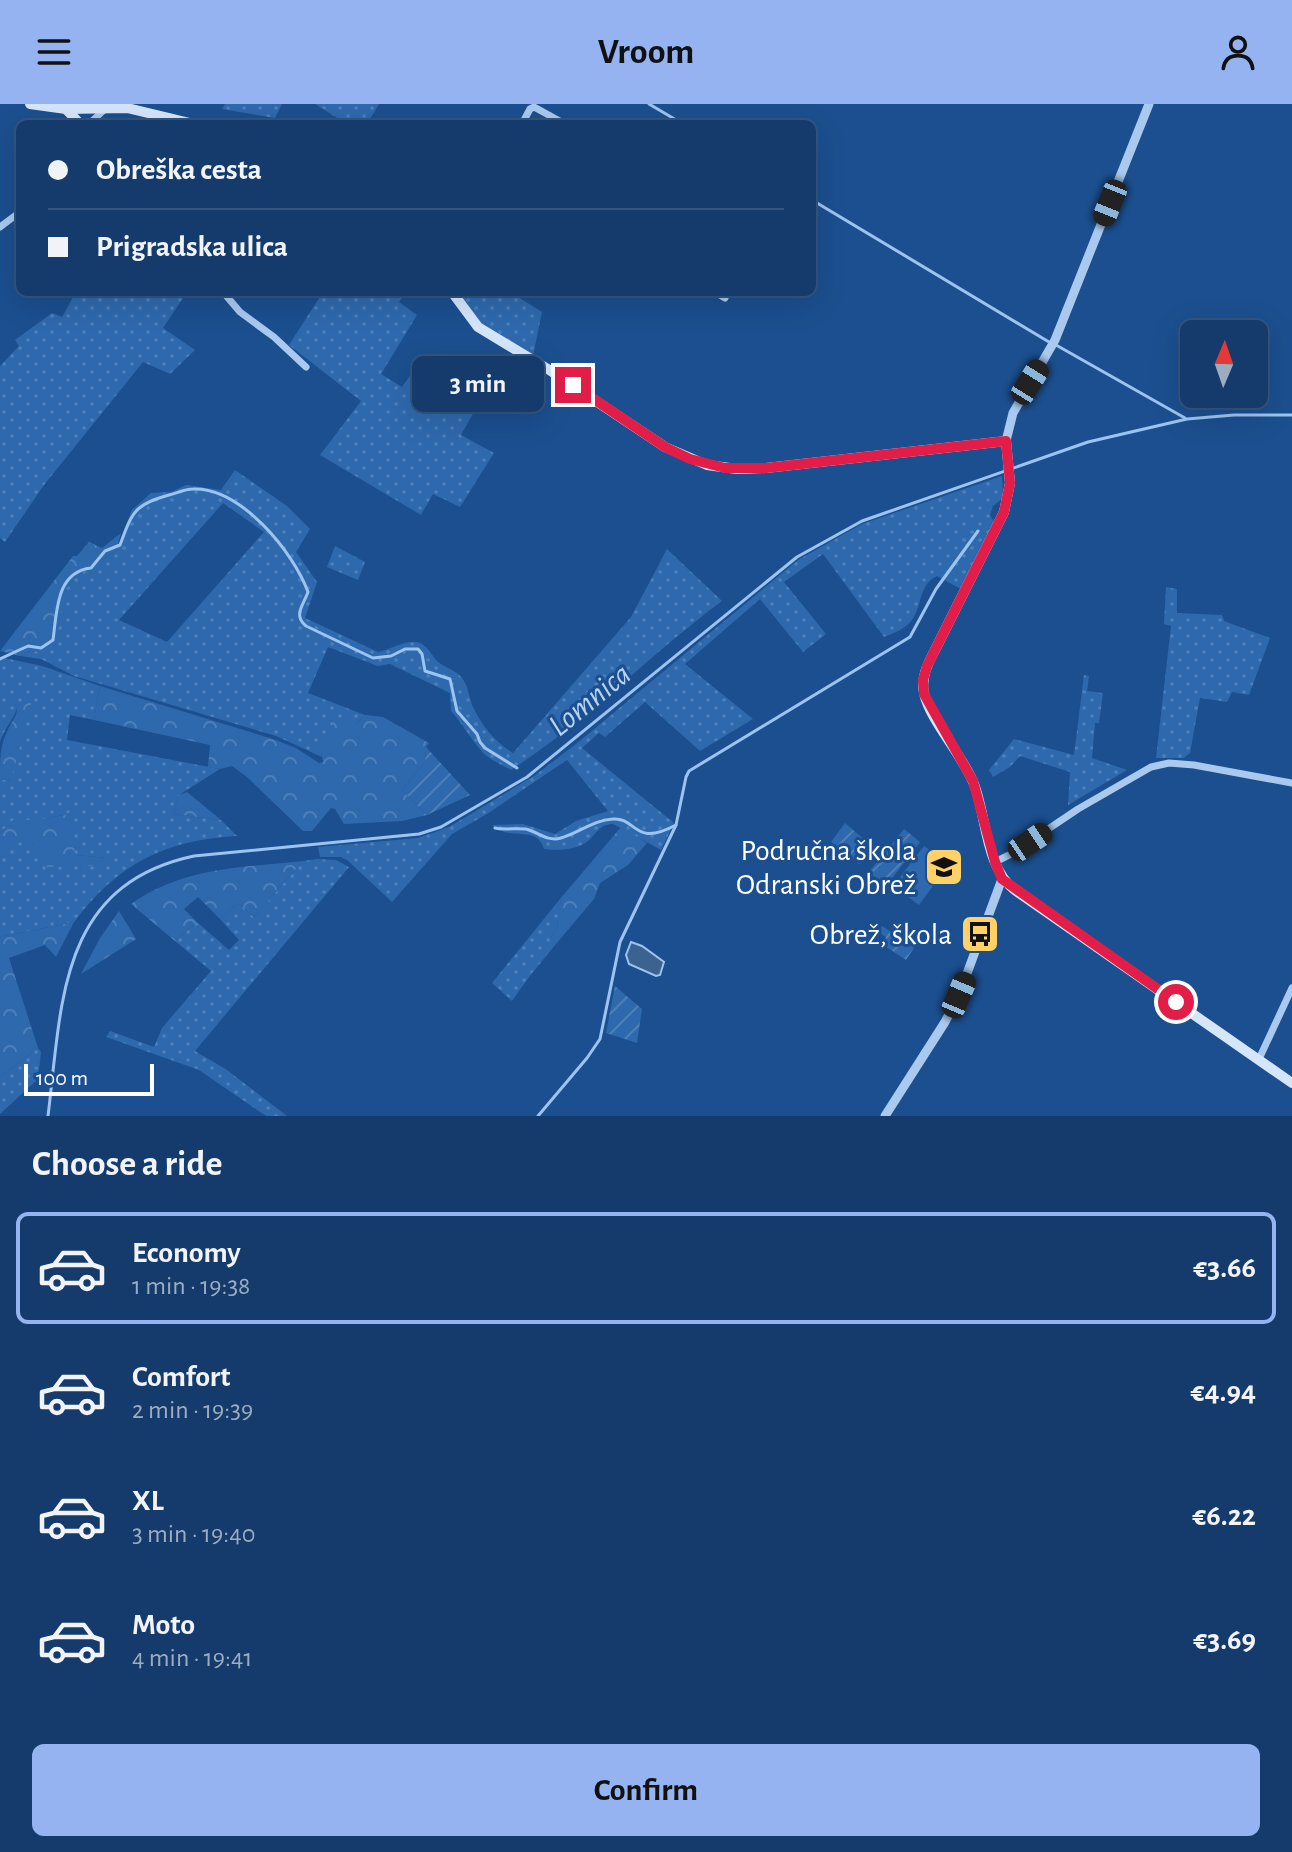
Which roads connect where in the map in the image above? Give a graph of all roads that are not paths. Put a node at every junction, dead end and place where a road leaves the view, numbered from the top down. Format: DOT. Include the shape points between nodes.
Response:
graph roads {
  1 [pos="30,104"];
  2 [pos="1149,104"];
  3 [pos="129,106"];
  4 [pos="107,108"];
  5 [pos="66,109"];
  6 [pos="76,120"];
  7 [pos="94,120"];
  8 [pos="180,120"];
  9 [pos="524,120"];
  10 [pos="558,120"];
  11 [pos="226,296"];
  12 [pos="455,296"];
  13 [pos="722,296"];
  14 [pos="725,298"];
  15 [pos="306,367"];
  16 [pos="1006,441"];
  17 [pos="1292,783"];
  18 [pos="995,862"];
  19 [pos="1002,879"];
  20 [pos="1292,988"];
  21 [pos="1259,1059"];
  22 [pos="1292,1083"];
  23 [pos="885,1116"];
  1 -- 5 [label="main road"];
  2 -- 16 [label="street" via="1053,344 1013,413"];
  3 -- 4 [label="main road"];
  3 -- 8 [label="main road"];
  4 -- 5 [label="main road"];
  4 -- 7 [label="street"];
  5 -- 6 [label="main road"];
  9 -- 10 [label="street" via="534,107"];
  11 -- 15 [label="street"];
  12 -- 16 [label="main road" via="485,332 657,442 707,465 766,468"];
  13 -- 14 [label="street"];
  16 -- 18 [label="main road" via="1010,483 1004,512 923,680 930,709 973,781"];
  17 -- 18 [label="street" via="1194,765 1151,767"];
  18 -- 19 [label="main road"];
  19 -- 21 [label="main road"];
  19 -- 23 [label="street" via="959,995"];
  20 -- 21 [label="street"];
  21 -- 22 [label="main road"];
}
